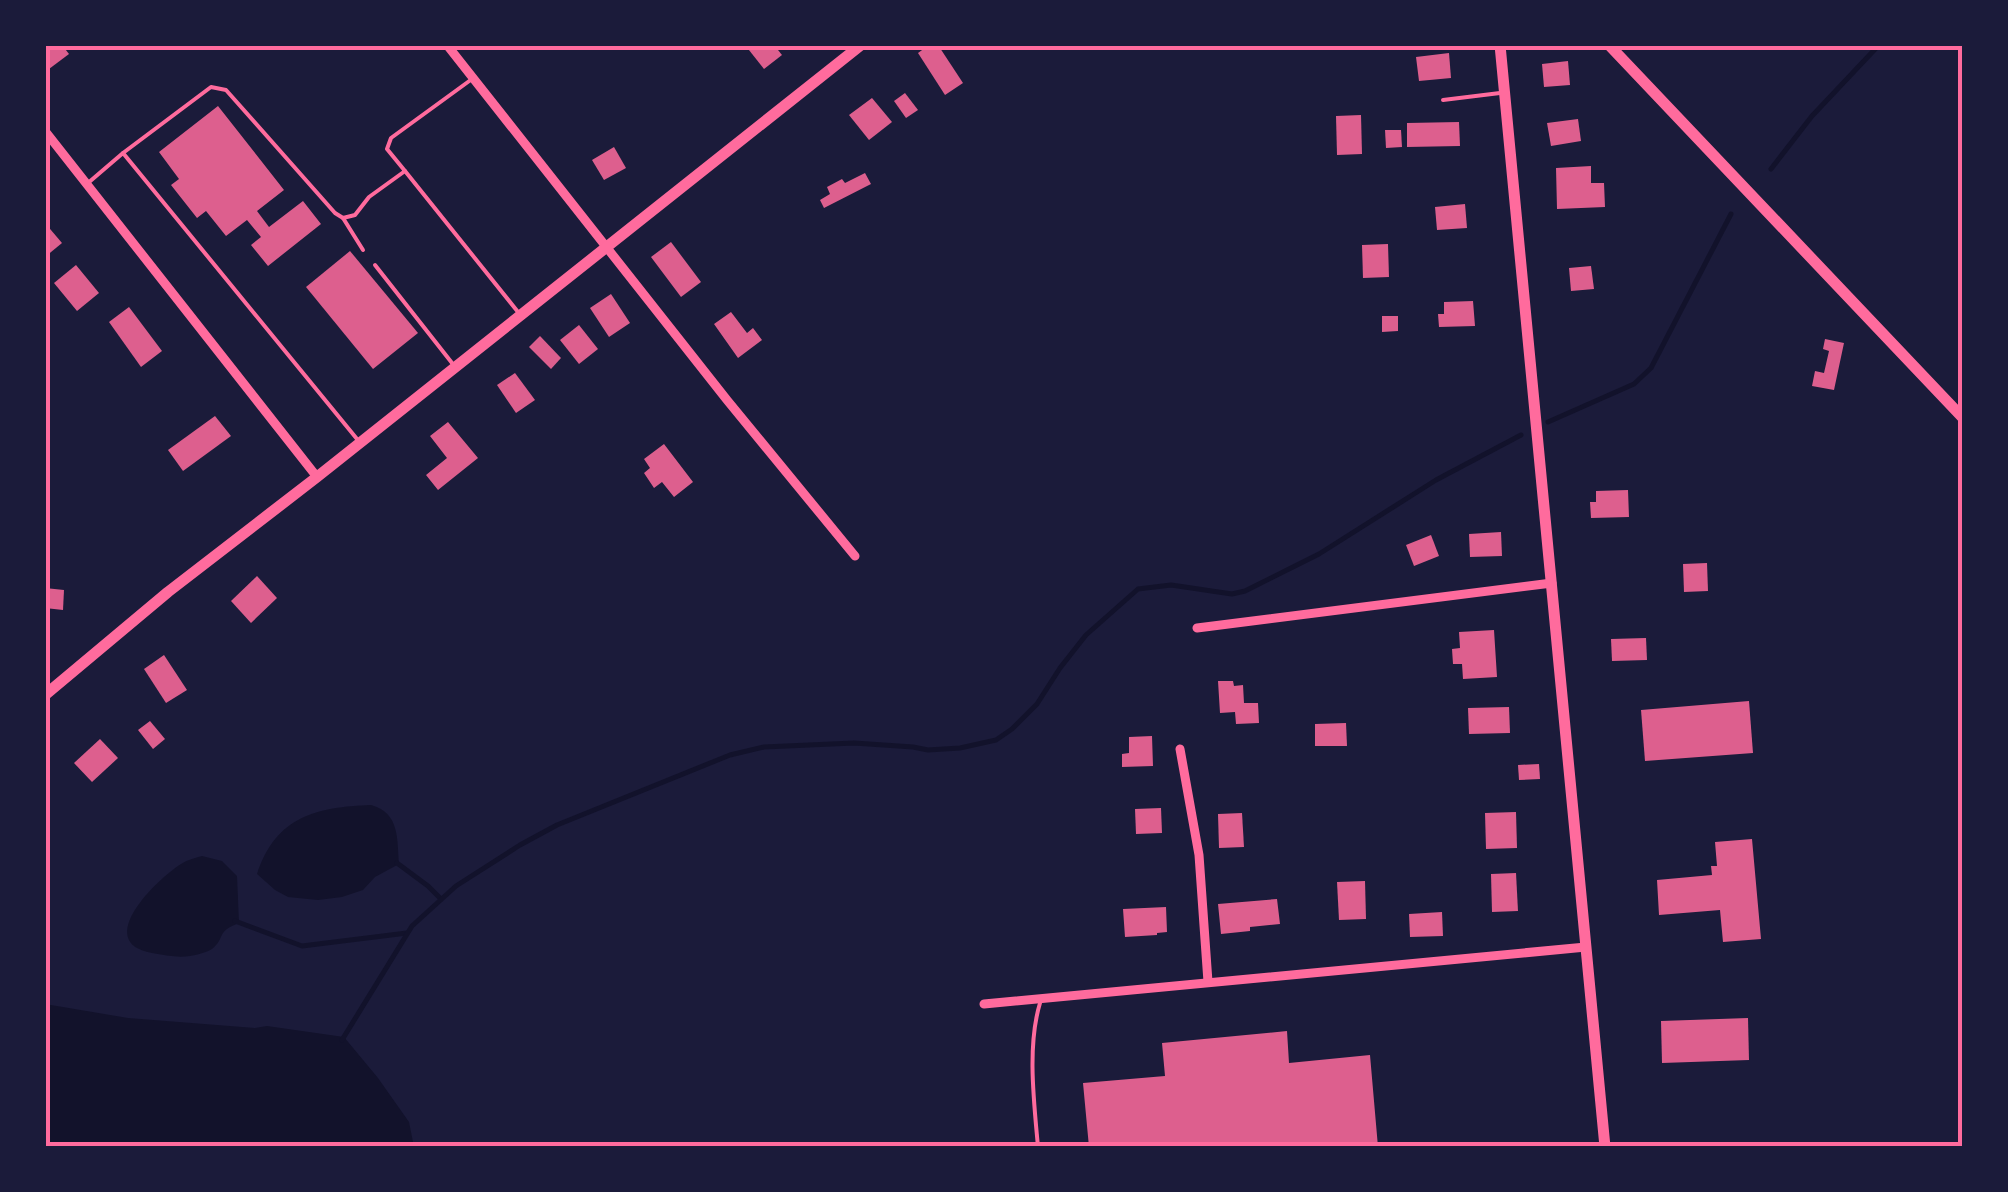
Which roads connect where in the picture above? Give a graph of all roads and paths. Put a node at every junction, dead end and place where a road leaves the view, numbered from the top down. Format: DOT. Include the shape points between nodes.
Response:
graph roads {
  1 [pos="447,45"];
  2 [pos="861,45"];
  3 [pos="1500,45"];
  4 [pos="1609,45"];
  5 [pos="474,78"];
  6 [pos="1505,93"];
  7 [pos="1443,100"];
  8 [pos="45,131"];
  9 [pos="123,153"];
  10 [pos="405,171"];
  11 [pos="86,184"];
  12 [pos="343,218"];
  13 [pos="606,247"];
  14 [pos="363,250"];
  15 [pos="375,265"];
  16 [pos="520,315"];
  17 [pos="456,367"];
  18 [pos="1963,418"];
  19 [pos="360,443"];
  20 [pos="316,478"];
  21 [pos="854,556"];
  22 [pos="1552,583"];
  23 [pos="1197,628"];
  24 [pos="45,695"];
  25 [pos="1180,749"];
  26 [pos="1586,947"];
  27 [pos="1208,982"];
  28 [pos="1042,998"];
  29 [pos="984,1004"];
  30 [pos="1038,1147"];
  31 [pos="1605,1147"];
  1 -- 5 [label="street"];
  2 -- 13 [label="street"];
  3 -- 6 [label="street"];
  4 -- 18 [label="street"];
  5 -- 10 [label="lane" via="390,138 388,148"];
  5 -- 13 [label="street"];
  6 -- 7 [label="lane"];
  6 -- 22 [label="street"];
  8 -- 11 [label="street"];
  9 -- 11 [label="lane"];
  9 -- 12 [label="lane" via="211,87 226,90"];
  9 -- 19 [label="lane"];
  10 -- 12 [label="lane" via="369,197 356,216"];
  10 -- 16 [label="lane"];
  11 -- 20 [label="street"];
  12 -- 14 [label="lane"];
  13 -- 16 [label="street"];
  13 -- 21 [label="street"];
  15 -- 17 [label="lane"];
  16 -- 17 [label="street"];
  17 -- 19 [label="street"];
  19 -- 20 [label="street"];
  20 -- 24 [label="street"];
  22 -- 23 [label="street"];
  22 -- 26 [label="street"];
  25 -- 27 [label="street" via="1199,855"];
  26 -- 27 [label="street"];
  26 -- 31 [label="street"];
  27 -- 28 [label="street"];
  28 -- 29 [label="street"];
  28 -- 30 [label="lane" via="1035,1020"];
}
